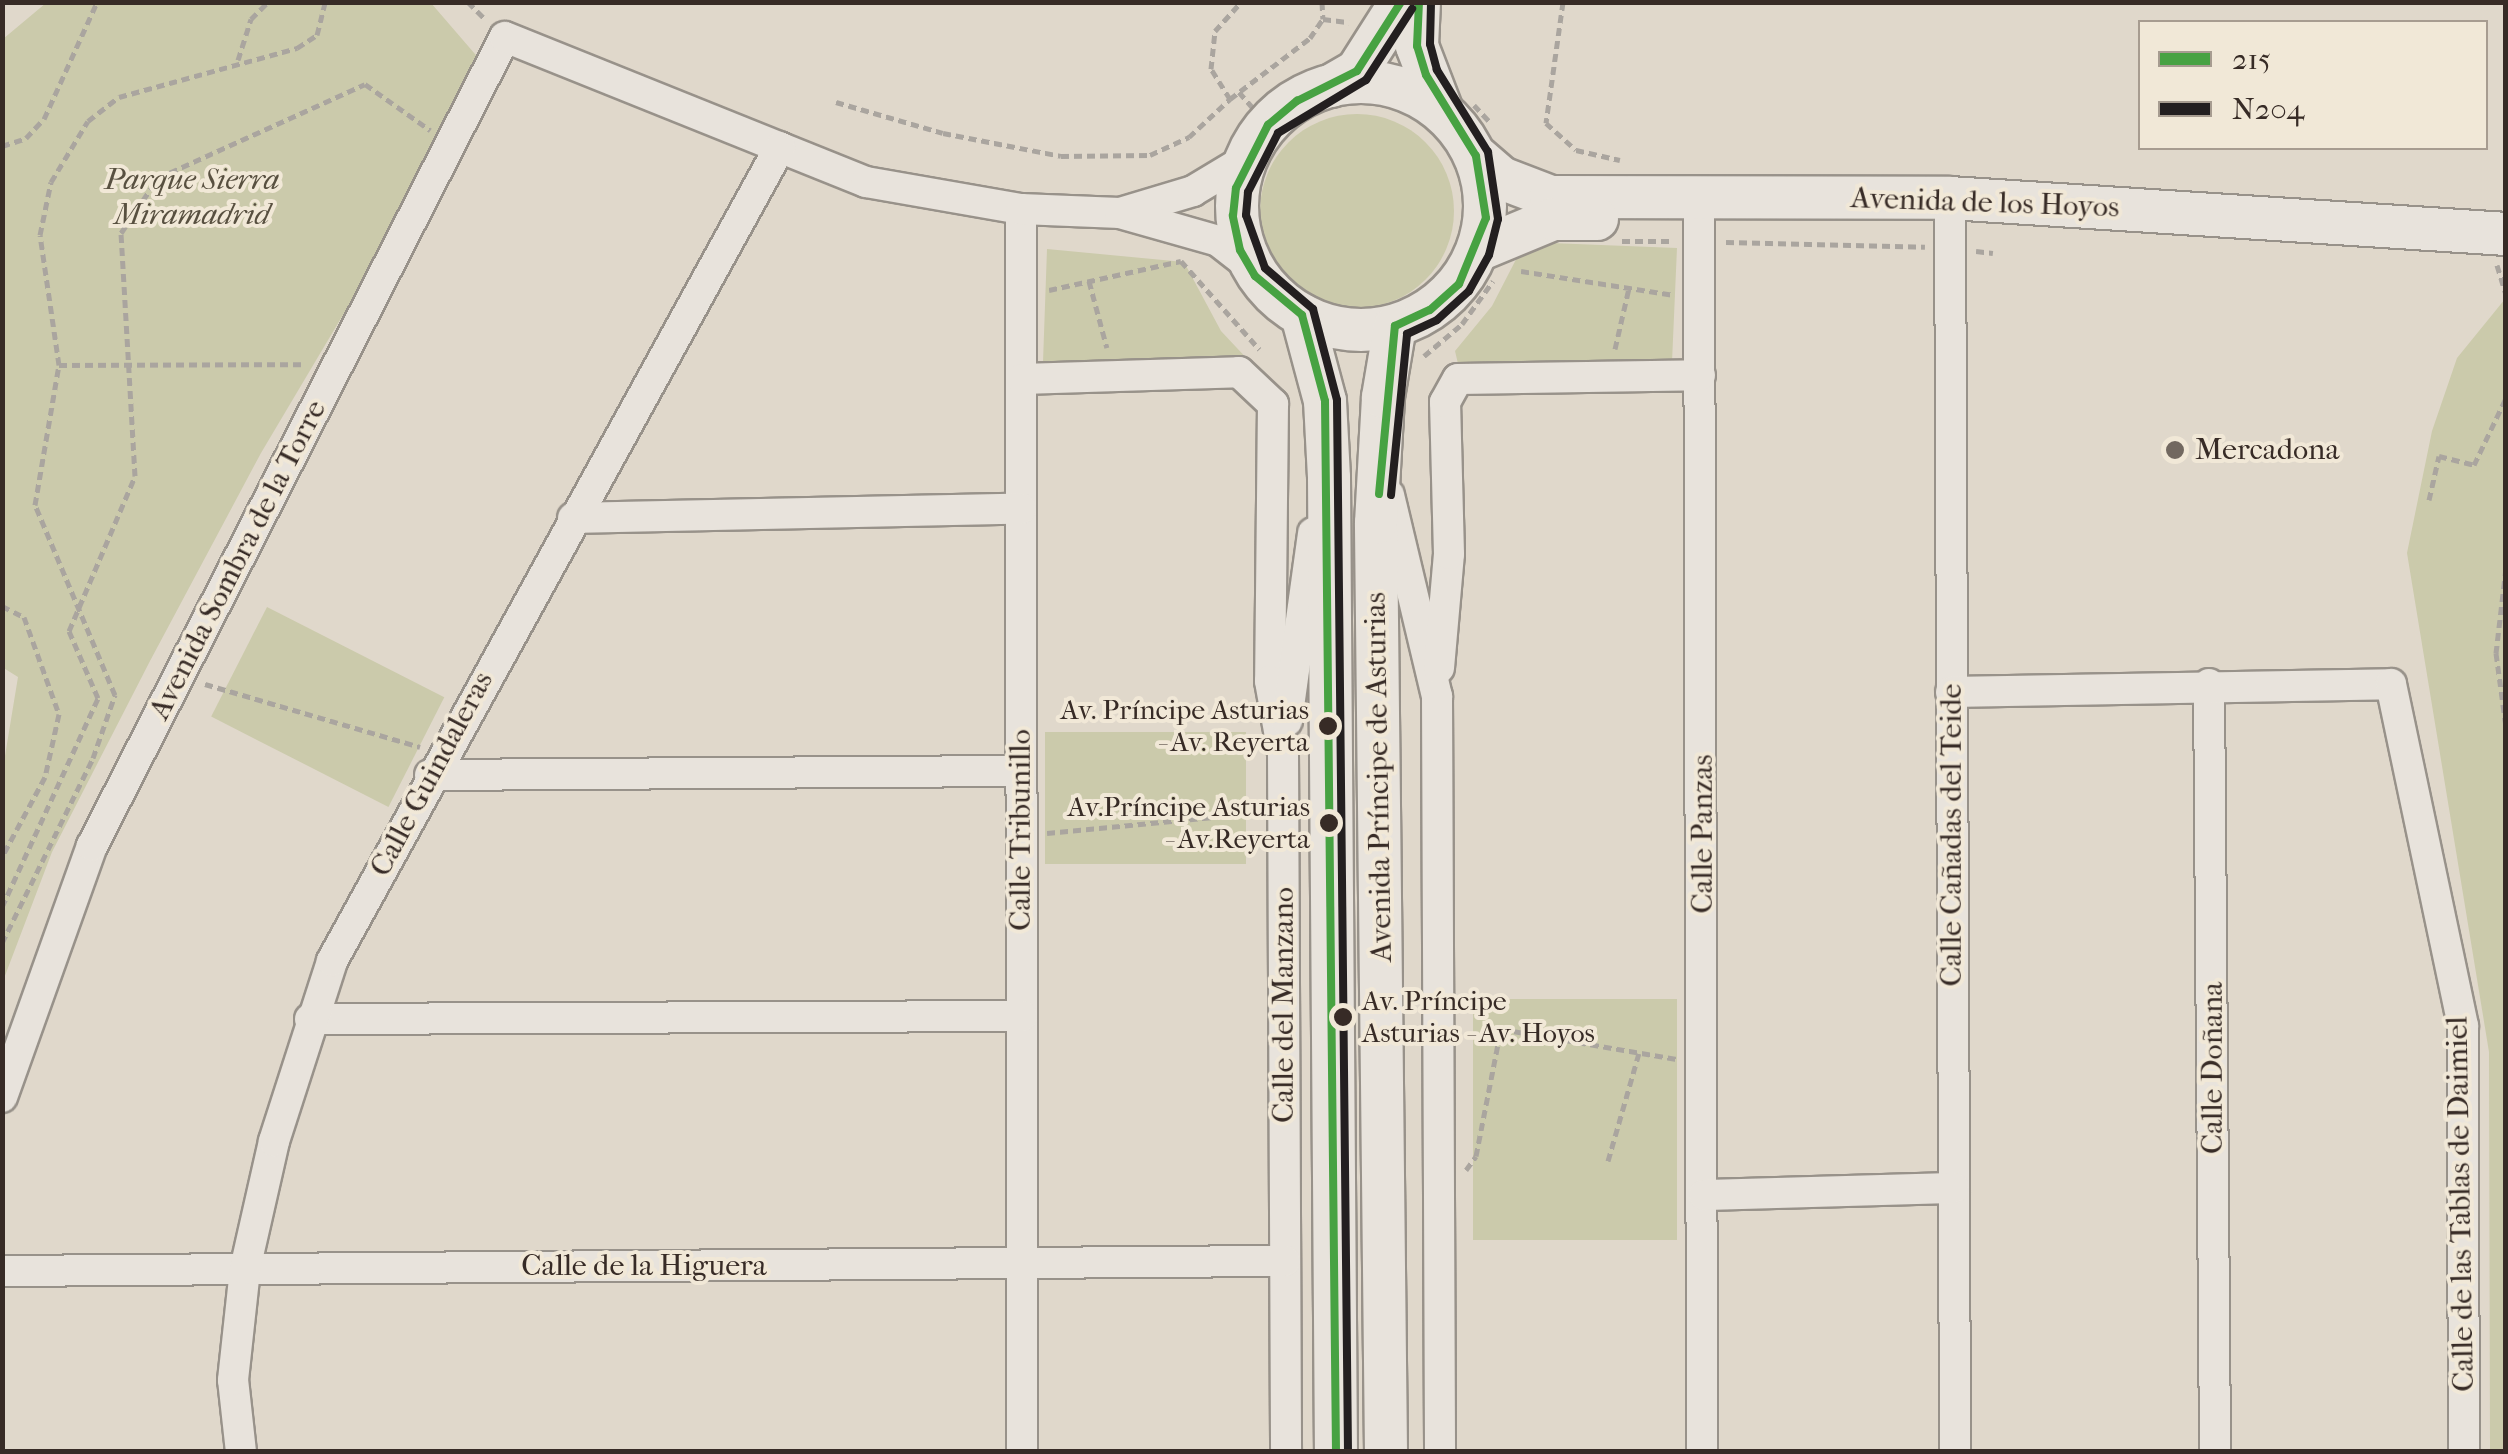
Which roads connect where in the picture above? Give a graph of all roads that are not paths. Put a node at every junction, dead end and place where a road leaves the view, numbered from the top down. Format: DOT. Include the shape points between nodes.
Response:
graph roads {
  1 [pos="1401,2"];
  2 [pos="1418,2"];
  3 [pos="1331,86"];
  4 [pos="1442,111"];
  5 [pos="1258,142"];
  6 [pos="780,147"];
  7 [pos="1476,156"];
  8 [pos="1698,206"];
  9 [pos="1021,208"];
  10 [pos="1950,209"];
  11 [pos="1120,213"];
  12 [pos="2503,243"];
  13 [pos="1478,250"];
  14 [pos="1249,265"];
  15 [pos="1302,315"];
  16 [pos="1395,326"];
  17 [pos="1700,375"];
  18 [pos="1022,379"];
  19 [pos="1325,416"];
  20 [pos="1382,462"];
  21 [pos="1021,510"];
  22 [pos="573,518"];
  23 [pos="2209,684"];
  24 [pos="1951,692"];
  25 [pos="1437,696"];
  26 [pos="1284,752"];
  27 [pos="436,764"];
  28 [pos="1021,771"];
  29 [pos="1022,1016"];
  30 [pos="310,1018"];
  31 [pos="2,1097"];
  32 [pos="1954,1188"];
  33 [pos="1704,1195"];
  34 [pos="1285,1261"];
  35 [pos="1022,1263"];
  36 [pos="245,1269"];
  37 [pos="2,1271"];
  38 [pos="242,1452"];
  39 [pos="1022,1452"];
  40 [pos="1286,1452"];
  41 [pos="1336,1452"];
  42 [pos="1386,1452"];
  43 [pos="1440,1452"];
  44 [pos="1702,1452"];
  45 [pos="1955,1452"];
  46 [pos="2215,1452"];
  47 [pos="2464,1452"];
  1 -- 3 [label="street" via="1357,71"];
  2 -- 4 [label="street" via="1417,46"];
  3 -- 4 [label="street" via="1370,82 1409,90"];
  3 -- 5 [label="street" via="1296,101"];
  4 -- 7 [label="street"];
  5 -- 11 [label="street" via="1193,192"];
  5 -- 14 [label="street" via="1233,216"];
  6 -- 9 [label="street" via="866,182"];
  6 -- 22 [label="street, Calle Guindaleras"];
  6 -- 31 [label="street, Avenida Sombra de la Torre" via="505,37 92,846"];
  7 -- 8 [label="street, Avenida de los Hoyos" via="1501,178 1551,197"];
  7 -- 13 [label="street" via="1485,186"];
  8 -- 10 [label="street, Avenida de los Hoyos"];
  8 -- 13 [label="street, Avenida de los Hoyos" via="1553,219"];
  8 -- 17 [label="street, Calle Panzas"];
  9 -- 11 [label="street"];
  9 -- 18 [label="street, Calle Tribunillo"];
  10 -- 12 [label="street, Avenida de los Hoyos"];
  10 -- 24 [label="street, Calle Cañadas del Teide"];
  11 -- 14 [label="street" via="1218,241"];
  13 -- 16 [label="street" via="1459,284 1430,310"];
  14 -- 15 [label="street"];
  15 -- 16 [label="street" via="1364,330"];
  15 -- 19 [label="street, Avenida Príncipe de Asturias"];
  16 -- 20 [label="street, Avenida Príncipe de Asturias"];
  17 -- 25 [label="street, Avenida Príncipe de Asturias" via="1458,379 1446,402 1449,554"];
  17 -- 33 [label="street, Calle Panzas"];
  18 -- 21 [label="street, Calle Tribunillo"];
  18 -- 26 [label="street, Calle del Manzano" via="1239,372 1273,404 1270,680"];
  19 -- 26 [label="street, Avenida Príncipe de Asturias"];
  19 -- 41 [label="street, Avenida Príncipe de Asturias"];
  20 -- 25 [label="street, Avenida Príncipe de Asturias"];
  20 -- 42 [label="street, Avenida Príncipe de Asturias" via="1376,523"];
  21 -- 22 [label="street"];
  21 -- 28 [label="street, Calle Tribunillo"];
  22 -- 27 [label="street, Calle Guindaleras"];
  23 -- 24 [label="street, Calle de las Tablas de Daimiel"];
  23 -- 46 [label="street, Calle Doñana"];
  23 -- 47 [label="street, Calle de las Tablas de Daimiel" via="2391,684 2463,1026"];
  24 -- 32 [label="street, Calle Cañadas del Teide"];
  25 -- 43 [label="street, Avenida Príncipe de Asturias"];
  26 -- 34 [label="street, Calle del Manzano"];
  27 -- 28 [label="street"];
  27 -- 30 [label="street, Calle Guindaleras" via="332,962"];
  28 -- 29 [label="street, Calle Tribunillo"];
  29 -- 30 [label="street"];
  29 -- 35 [label="street, Calle Tribunillo"];
  30 -- 36 [label="street, Calle Guindaleras"];
  32 -- 33 [label="street"];
  32 -- 45 [label="street, Calle Cañadas del Teide"];
  33 -- 44 [label="street, Calle Panzas"];
  34 -- 35 [label="street, Calle de la Higuera"];
  34 -- 40 [label="street, Calle del Manzano"];
  35 -- 36 [label="street, Calle de la Higuera"];
  35 -- 39 [label="street, Calle Tribunillo"];
  36 -- 37 [label="street, Calle de la Higuera"];
  36 -- 38 [label="street, Calle Guindaleras" via="232,1380"];
}
